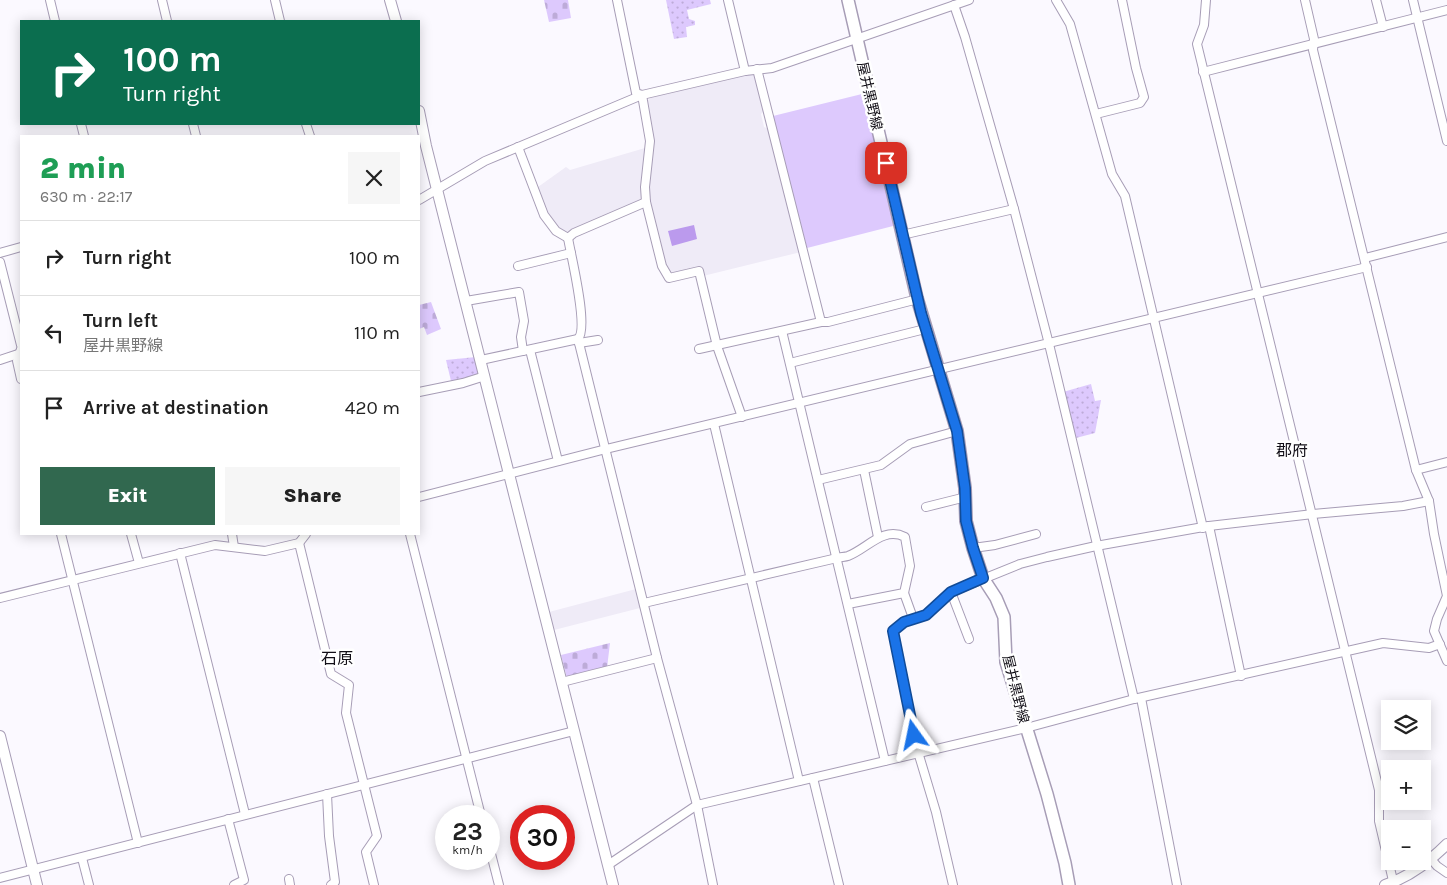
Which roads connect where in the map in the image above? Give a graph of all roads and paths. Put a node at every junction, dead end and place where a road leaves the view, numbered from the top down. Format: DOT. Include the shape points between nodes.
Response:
graph roads {
  1 [pos="50,0"];
  2 [pos="162,0"];
  3 [pos="275,0"];
  4 [pos="390,0"];
  5 [pos="617,0"];
  6 [pos="728,0"];
  7 [pos="848,0"];
  8 [pos="1056,0"];
  9 [pos="1122,0"];
  10 [pos="1206,0"];
  11 [pos="1305,0"];
  12 [pos="1376,0"];
  13 [pos="1413,0"];
  14 [pos="961,2"];
  15 [pos="1447,10"];
  16 [pos="1416,18"];
  17 [pos="55,20"];
  18 [pos="167,20"];
  19 [pos="280,20"];
  20 [pos="396,20"];
  21 [pos="1383,27"];
  22 [pos="857,38"];
  23 [pos="1313,44"];
  24 [pos="757,68"];
  25 [pos="745,71"];
  26 [pos="1203,72"];
  27 [pos="642,96"];
  28 [pos="1096,114"];
  29 [pos="420,123"];
  30 [pos="1447,141"];
  31 [pos="422,146"];
  32 [pos="518,147"];
  33 [pos="437,188"];
  34 [pos="420,199"];
  35 [pos="646,202"];
  36 [pos="1014,209"];
  37 [pos="902,234"];
  38 [pos="1447,237"];
  39 [pos="568,238"];
  40 [pos="20,247"];
  41 [pos="0,253"];
  42 [pos="571,253"];
  43 [pos="1365,258"];
  44 [pos="0,262"];
  45 [pos="518,266"];
  46 [pos="1367,267"];
  47 [pos="1257,293"];
  48 [pos="917,298"];
  49 [pos="466,301"];
  50 [pos="1154,318"];
  51 [pos="821,322"];
  52 [pos="925,329"];
  53 [pos="782,331"];
  54 [pos="598,340"];
  55 [pos="20,341"];
  56 [pos="579,341"];
  57 [pos="1049,344"];
  58 [pos="717,346"];
  59 [pos="699,349"];
  60 [pos="527,350"];
  61 [pos="20,352"];
  62 [pos="0,360"];
  63 [pos="481,360"];
  64 [pos="790,363"];
  65 [pos="938,370"];
  66 [pos="20,374"];
  67 [pos="485,376"];
  68 [pos="420,392"];
  69 [pos="800,403"];
  70 [pos="742,418"];
  71 [pos="714,424"];
  72 [pos="957,431"];
  73 [pos="606,449"];
  74 [pos="558,461"];
  75 [pos="1447,462"];
  76 [pos="864,470"];
  77 [pos="1416,470"];
  78 [pos="510,474"];
  79 [pos="818,480"];
  80 [pos="420,497"];
  81 [pos="966,497"];
  82 [pos="1430,501"];
  83 [pos="926,508"];
  84 [pos="1313,514"];
  85 [pos="1206,527"];
  86 [pos="1036,534"];
  87 [pos="61,535"];
  88 [pos="131,535"];
  89 [pos="232,535"];
  90 [pos="305,535"];
  91 [pos="410,535"];
  92 [pos="878,537"];
  93 [pos="299,543"];
  94 [pos="1096,546"];
  95 [pos="234,547"];
  96 [pos="973,548"];
  97 [pos="180,553"];
  98 [pos="837,558"];
  99 [pos="139,563"];
  100 [pos="750,578"];
  101 [pos="983,578"];
  102 [pos="72,579"];
  103 [pos="951,592"];
  104 [pos="904,593"];
  105 [pos="0,598"];
  106 [pos="644,603"];
  107 [pos="848,604"];
  108 [pos="970,617"];
  109 [pos="913,618"];
  110 [pos="962,619"];
  111 [pos="969,639"];
  112 [pos="1440,644"];
  113 [pos="1345,651"];
  114 [pos="657,658"];
  115 [pos="1447,661"];
  116 [pos="1241,676"];
  117 [pos="562,682"];
  118 [pos="1137,699"];
  119 [pos="1026,728"];
  120 [pos="574,731"];
  121 [pos="0,736"];
  122 [pos="918,752"];
  123 [pos="466,758"];
  124 [pos="885,761"];
  125 [pos="813,778"];
  126 [pos="799,781"];
  127 [pos="364,784"];
  128 [pos="327,794"];
  129 [pos="478,805"];
  130 [pos="697,805"];
  131 [pos="244,814"];
  132 [pos="228,819"];
  133 [pos="138,844"];
  134 [pos="1447,844"];
  135 [pos="82,858"];
  136 [pos="1431,859"];
  137 [pos="608,865"];
  138 [pos="34,870"];
  139 [pos="495,870"];
  140 [pos="1413,870"];
  141 [pos="1447,873"];
  142 [pos="0,878"];
  143 [pos="1391,884"];
  144 [pos="37,885"];
  145 [pos="89,885"];
  146 [pos="234,885"];
  147 [pos="331,885"];
  148 [pos="374,885"];
  149 [pos="499,885"];
  150 [pos="613,885"];
  151 [pos="713,885"];
  152 [pos="839,885"];
  153 [pos="953,885"];
  154 [pos="1069,885"];
  155 [pos="1177,885"];
  1 -- 17 [label="street"];
  2 -- 18 [label="street"];
  3 -- 19 [label="street"];
  4 -- 20 [label="street"];
  5 -- 27 [label="street" via="636,93"];
  6 -- 25 [label="street"];
  7 -- 22 [label="main road, 屋井黒野線"];
  8 -- 28 [label="street" via="1070,24"];
  9 -- 28 [label="street" via="1144,97 1140,102"];
  10 -- 26 [label="street" via="1204,25 1197,44"];
  11 -- 23 [label="street"];
  12 -- 21 [label="street"];
  13 -- 16 [label="street"];
  14 -- 22 [label="street"];
  14 -- 36 [label="street" via="965,37"];
  15 -- 16 [label="street"];
  16 -- 21 [label="street"];
  16 -- 30 [label="street"];
  21 -- 23 [label="street"];
  22 -- 24 [label="street" via="772,68"];
  22 -- 37 [label="main road, 屋井黒野線"];
  23 -- 26 [label="street"];
  23 -- 43 [label="street"];
  24 -- 25 [label="street"];
  24 -- 51 [label="street"];
  25 -- 27 [label="street"];
  26 -- 47 [label="street"];
  27 -- 32 [label="street"];
  27 -- 35 [label="street" via="650,141"];
  28 -- 50 [label="street" via="1112,174 1125,196"];
  29 -- 31 [label="street"];
  31 -- 33 [label="street"];
  32 -- 33 [label="street"];
  32 -- 39 [label="street" via="544,215 556,231"];
  33 -- 34 [label="street"];
  33 -- 49 [label="street"];
  35 -- 39 [label="street"];
  35 -- 58 [label="street" via="662,266 669,278 698,271"];
  36 -- 37 [label="street"];
  36 -- 57 [label="street"];
  37 -- 48 [label="main road, 屋井黒野線"];
  38 -- 43 [label="street"];
  39 -- 42 [label="street"];
  40 -- 41 [label="street"];
  42 -- 45 [label="street"];
  42 -- 56 [label="street" via="583,322"];
  43 -- 46 [label="street"];
  44 -- 55 [label="street"];
  46 -- 47 [label="street"];
  46 -- 77 [label="street"];
  47 -- 50 [label="street"];
  47 -- 84 [label="street"];
  48 -- 51 [label="street"];
  48 -- 52 [label="main road, 屋井黒野線"];
  49 -- 60 [label="street" via="519,292 524,322 521,338"];
  49 -- 63 [label="street"];
  50 -- 57 [label="street"];
  50 -- 85 [label="street"];
  51 -- 53 [label="street"];
  52 -- 64 [label="street"];
  52 -- 65 [label="main road, 屋井黒野線"];
  53 -- 58 [label="street"];
  53 -- 64 [label="street"];
  54 -- 56 [label="street"];
  56 -- 60 [label="street"];
  56 -- 73 [label="street"];
  57 -- 65 [label="street"];
  57 -- 94 [label="street"];
  58 -- 59 [label="street"];
  58 -- 70 [label="street"];
  60 -- 63 [label="street"];
  60 -- 74 [label="street"];
  61 -- 62 [label="street"];
  61 -- 66 [label="street" via="17,361"];
  63 -- 67 [label="street"];
  64 -- 69 [label="street"];
  65 -- 69 [label="street"];
  65 -- 72 [label="main road, 屋井黒野線"];
  67 -- 68 [label="street"];
  67 -- 78 [label="street"];
  69 -- 70 [label="street"];
  69 -- 79 [label="street"];
  70 -- 71 [label="street"];
  71 -- 73 [label="street"];
  71 -- 100 [label="street"];
  72 -- 76 [label="street" via="910,444 881,465"];
  72 -- 81 [label="main road, 屋井黒野線"];
  73 -- 74 [label="street"];
  73 -- 106 [label="street"];
  74 -- 78 [label="street"];
  75 -- 77 [label="street"];
  76 -- 79 [label="street"];
  76 -- 92 [label="street"];
  77 -- 82 [label="street"];
  78 -- 80 [label="street"];
  78 -- 117 [label="street"];
  79 -- 98 [label="street"];
  81 -- 83 [label="street"];
  81 -- 96 [label="main road, 屋井黒野線" via="966,521"];
  82 -- 84 [label="street"];
  82 -- 112 [label="street" via="1447,596 1434,631"];
  84 -- 85 [label="street"];
  84 -- 113 [label="street"];
  85 -- 94 [label="street"];
  85 -- 116 [label="street"];
  86 -- 96 [label="street"];
  87 -- 102 [label="street"];
  88 -- 99 [label="street"];
  89 -- 95 [label="street"];
  90 -- 93 [label="street"];
  91 -- 123 [label="street"];
  92 -- 98 [label="street" via="848,556"];
  92 -- 104 [label="street" via="899,533 905,537 910,566"];
  93 -- 95 [label="street" via="265,551"];
  93 -- 127 [label="street" via="331,674 349,685 346,713"];
  94 -- 101 [label="street" via="1020,564"];
  94 -- 118 [label="street"];
  95 -- 97 [label="street" via="214,545"];
  96 -- 101 [label="main road, 屋井黒野線"];
  97 -- 99 [label="street"];
  97 -- 131 [label="street"];
  98 -- 100 [label="street"];
  98 -- 107 [label="street"];
  99 -- 102 [label="street"];
  100 -- 106 [label="street"];
  100 -- 126 [label="street"];
  101 -- 103 [label="street"];
  101 -- 119 [label="main road, 屋井黒野線" via="1004,617 1006,662"];
  102 -- 105 [label="street"];
  102 -- 133 [label="street"];
  103 -- 109 [label="street" via="926,615"];
  103 -- 110 [label="street"];
  104 -- 107 [label="street"];
  104 -- 109 [label="street"];
  106 -- 114 [label="street"];
  107 -- 124 [label="street"];
  108 -- 110 [label="street"];
  109 -- 122 [label="street" via="893,631"];
  110 -- 111 [label="street"];
  112 -- 113 [label="street" via="1429,648 1383,643"];
  112 -- 115 [label="street"];
  113 -- 116 [label="street"];
  113 -- 143 [label="street" via="1379,790 1379,821"];
  114 -- 117 [label="street"];
  114 -- 130 [label="street"];
  116 -- 118 [label="street"];
  117 -- 120 [label="street"];
  118 -- 119 [label="street"];
  118 -- 155 [label="street"];
  119 -- 122 [label="street"];
  119 -- 154 [label="main road, 屋井黒野線" via="1047,794"];
  120 -- 123 [label="street"];
  120 -- 137 [label="street"];
  121 -- 138 [label="street"];
  122 -- 124 [label="street"];
  122 -- 153 [label="street"];
  123 -- 127 [label="street"];
  123 -- 129 [label="street"];
  124 -- 125 [label="street"];
  125 -- 126 [label="street"];
  125 -- 152 [label="street"];
  126 -- 130 [label="street"];
  127 -- 128 [label="street"];
  127 -- 148 [label="street" via="377,836 366,852"];
  128 -- 131 [label="street"];
  128 -- 147 [label="street" via="335,882"];
  130 -- 137 [label="street"];
  130 -- 151 [label="street"];
  131 -- 132 [label="street"];
  132 -- 133 [label="street"];
  132 -- 146 [label="street" via="244,880"];
  133 -- 135 [label="street"];
  134 -- 136 [label="street"];
  135 -- 138 [label="street"];
  135 -- 145 [label="street"];
  136 -- 141 [label="street"];
  137 -- 150 [label="street"];
  138 -- 142 [label="street"];
  138 -- 144 [label="street"];
  139 -- 149 [label="street"];
  140 -- 143 [label="street"];
}
